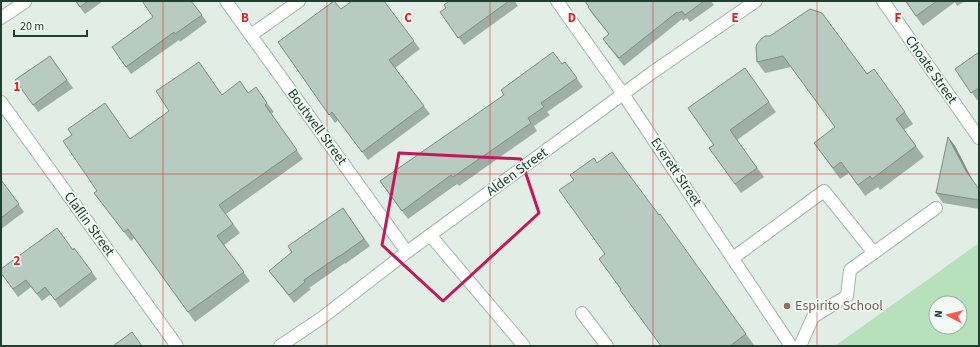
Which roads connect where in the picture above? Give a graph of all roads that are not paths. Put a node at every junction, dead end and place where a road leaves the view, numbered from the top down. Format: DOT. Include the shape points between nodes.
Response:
graph roads {
  1 [pos="24,1"];
  2 [pos="226,1"];
  3 [pos="299,1"];
  4 [pos="557,1"];
  5 [pos="756,1"];
  6 [pos="883,1"];
  7 [pos="1,18"];
  8 [pos="251,35"];
  9 [pos="623,94"];
  10 [pos="1,102"];
  11 [pos="979,138"];
  12 [pos="936,208"];
  13 [pos="430,234"];
  14 [pos="407,252"];
  15 [pos="874,252"];
  16 [pos="733,258"];
  17 [pos="582,313"];
  18 [pos="177,346"];
  19 [pos="280,346"];
  20 [pos="524,346"];
  21 [pos="607,346"];
  22 [pos="791,346"];
  23 [pos="800,346"];
  1 -- 7 [label="street"];
  2 -- 8 [label="street, Boutwell Street"];
  3 -- 8 [label="street"];
  4 -- 9 [label="street, Everett Street"];
  5 -- 9 [label="street, Alden Street"];
  6 -- 11 [label="street, Choate Street"];
  8 -- 14 [label="street, Boutwell Street"];
  9 -- 13 [label="street, Alden Street"];
  9 -- 16 [label="street, Everett Street"];
  10 -- 18 [label="street, Claflin Street"];
  12 -- 15 [label="street"];
  13 -- 14 [label="street, Alden Street"];
  13 -- 20 [label="street"];
  14 -- 19 [label="street, Alden Street"];
  15 -- 16 [label="street" via="824,191"];
  15 -- 23 [label="street" via="850,270 847,296 813,317"];
  16 -- 22 [label="street, Everett Street"];
  17 -- 21 [label="street"];
}
